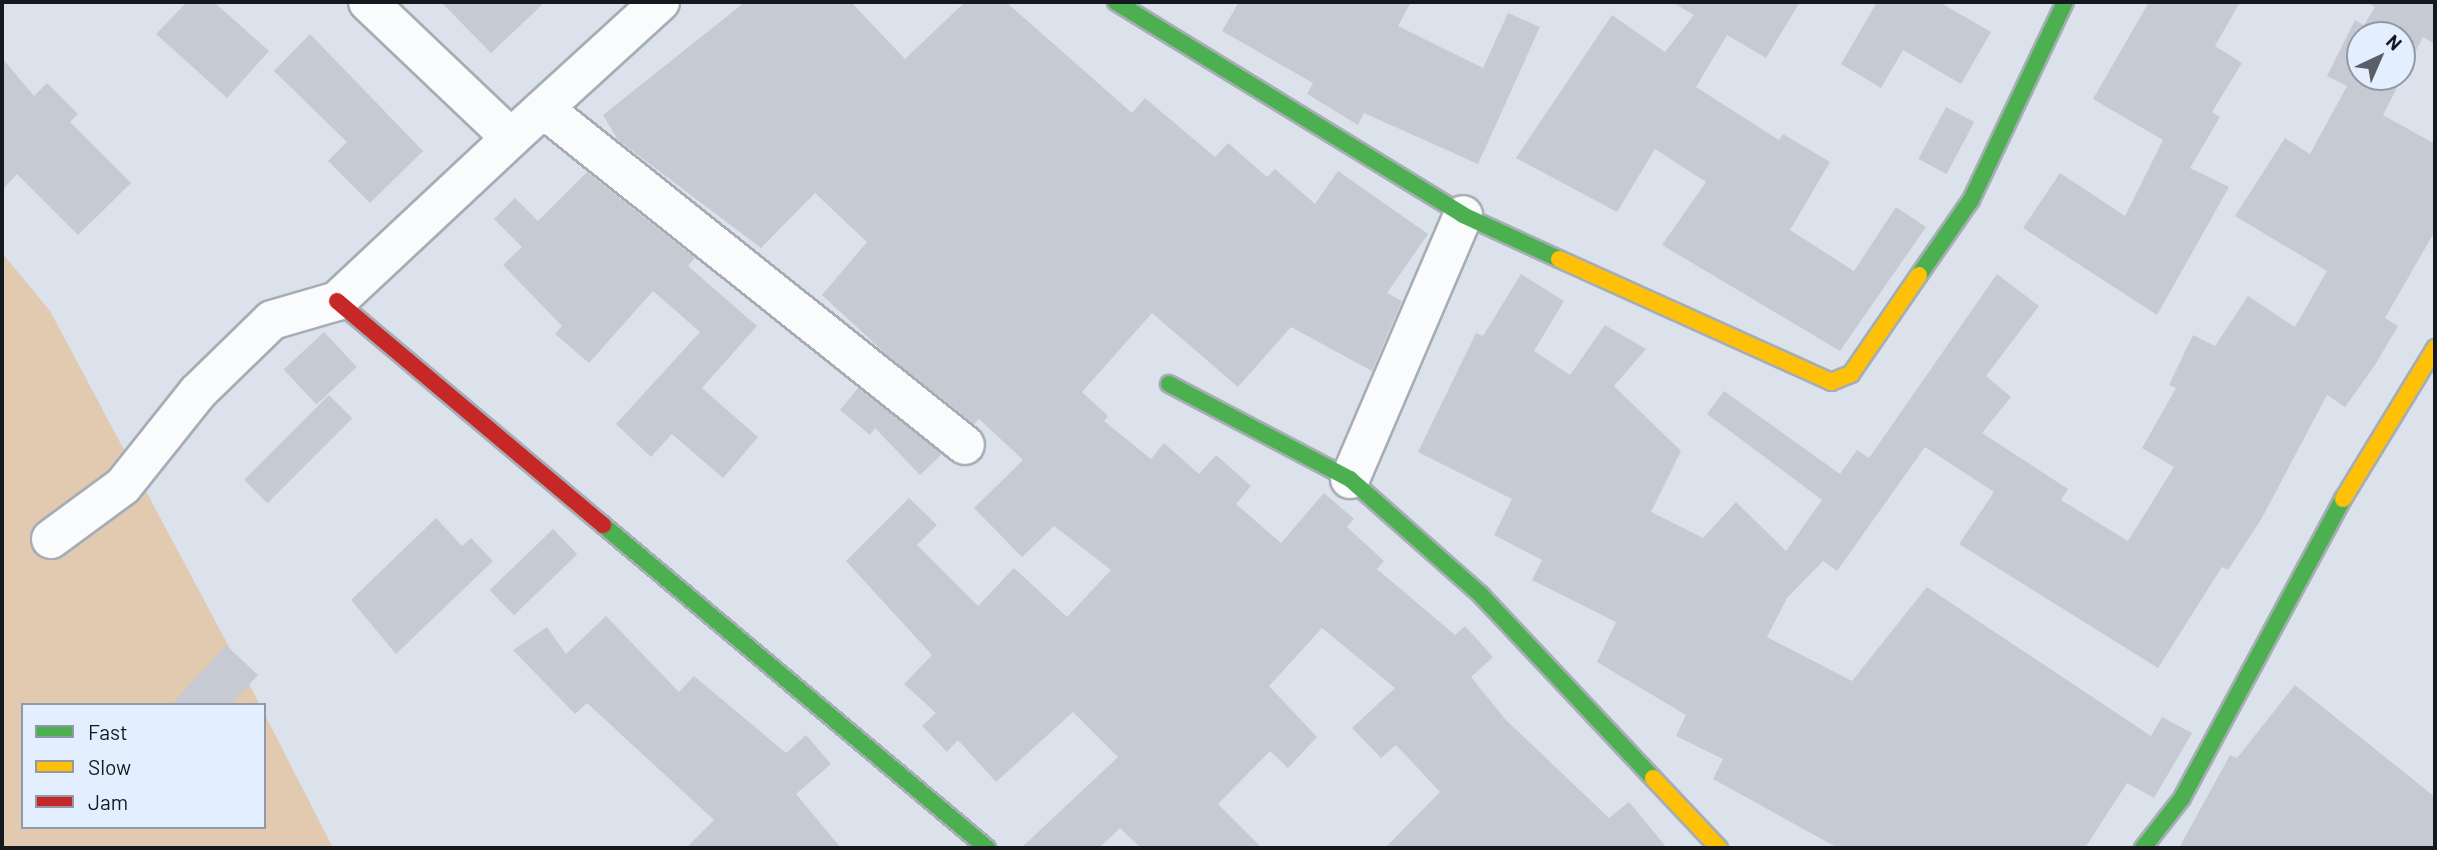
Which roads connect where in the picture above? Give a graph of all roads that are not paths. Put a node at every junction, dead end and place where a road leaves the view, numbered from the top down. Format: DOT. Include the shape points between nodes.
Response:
graph roads {
  1 [pos="368,2"];
  2 [pos="660,2"];
  3 [pos="1116,2"];
  4 [pos="2065,2"];
  5 [pos="545,110"];
  6 [pos="511,138"];
  7 [pos="1463,215"];
  8 [pos="337,301"];
  9 [pos="2435,348"];
  10 [pos="1169,384"];
  11 [pos="965,445"];
  12 [pos="1350,479"];
  13 [pos="51,539"];
  14 [pos="987,848"];
  15 [pos="1719,848"];
  16 [pos="2143,848"];
  1 -- 6 [label="street"];
  2 -- 5 [label="street"];
  3 -- 7 [label="street"];
  4 -- 7 [label="street" via="1971,200 1851,374 1840,380 1810,377"];
  5 -- 6 [label="street"];
  5 -- 11 [label="street"];
  6 -- 8 [label="street"];
  7 -- 12 [label="street"];
  8 -- 13 [label="street" via="272,320 198,392 123,486"];
  8 -- 14 [label="street"];
  9 -- 16 [label="street" via="2367,455 2182,798"];
  10 -- 12 [label="street"];
  12 -- 15 [label="street" via="1481,595"];
}
